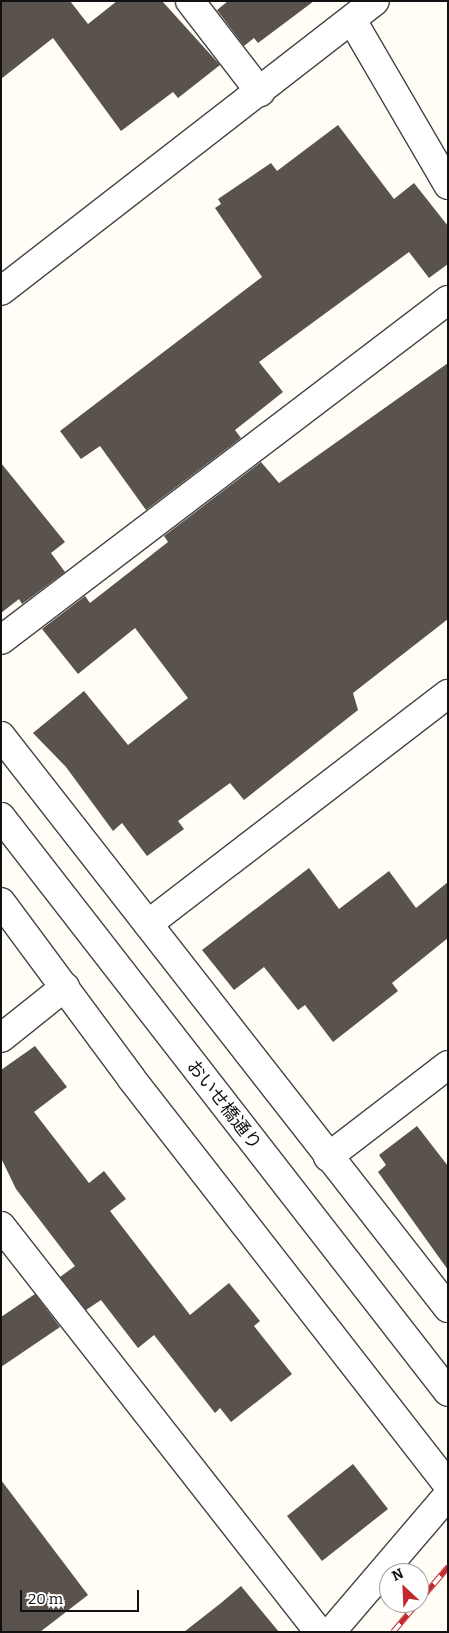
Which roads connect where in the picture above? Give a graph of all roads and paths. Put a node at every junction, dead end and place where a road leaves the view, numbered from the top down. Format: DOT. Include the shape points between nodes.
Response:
graph roads {
  1 [pos="190,1"];
  2 [pos="375,1"];
  3 [pos="352,20"];
  4 [pos="260,92"];
  5 [pos="448,185"];
  6 [pos="1,291"];
  7 [pos="448,300"];
  8 [pos="1,640"];
  9 [pos="448,694"];
  10 [pos="1,736"];
  11 [pos="1,817"];
  12 [pos="1,902"];
  13 [pos="148,924"];
  14 [pos="66,987"];
  15 [pos="1,1038"];
  16 [pos="448,1065"];
  17 [pos="328,1157"];
  18 [pos="1,1226"];
  19 [pos="448,1308"];
  20 [pos="448,1392"];
  21 [pos="448,1486"];
  22 [pos="448,1495"];
  23 [pos="319,1632"];
  24 [pos="331,1632"];
  1 -- 4 [label="street"];
  2 -- 3 [label="street"];
  3 -- 4 [label="street"];
  3 -- 5 [label="street"];
  4 -- 6 [label="street"];
  7 -- 8 [label="street"];
  9 -- 13 [label="street"];
  10 -- 13 [label="street"];
  11 -- 20 [label="street, おいせ橋通り"];
  12 -- 14 [label="street"];
  13 -- 17 [label="street"];
  14 -- 15 [label="street"];
  14 -- 21 [label="street"];
  16 -- 17 [label="street"];
  17 -- 19 [label="street"];
  18 -- 23 [label="street"];
  22 -- 24 [label="street"];
}
